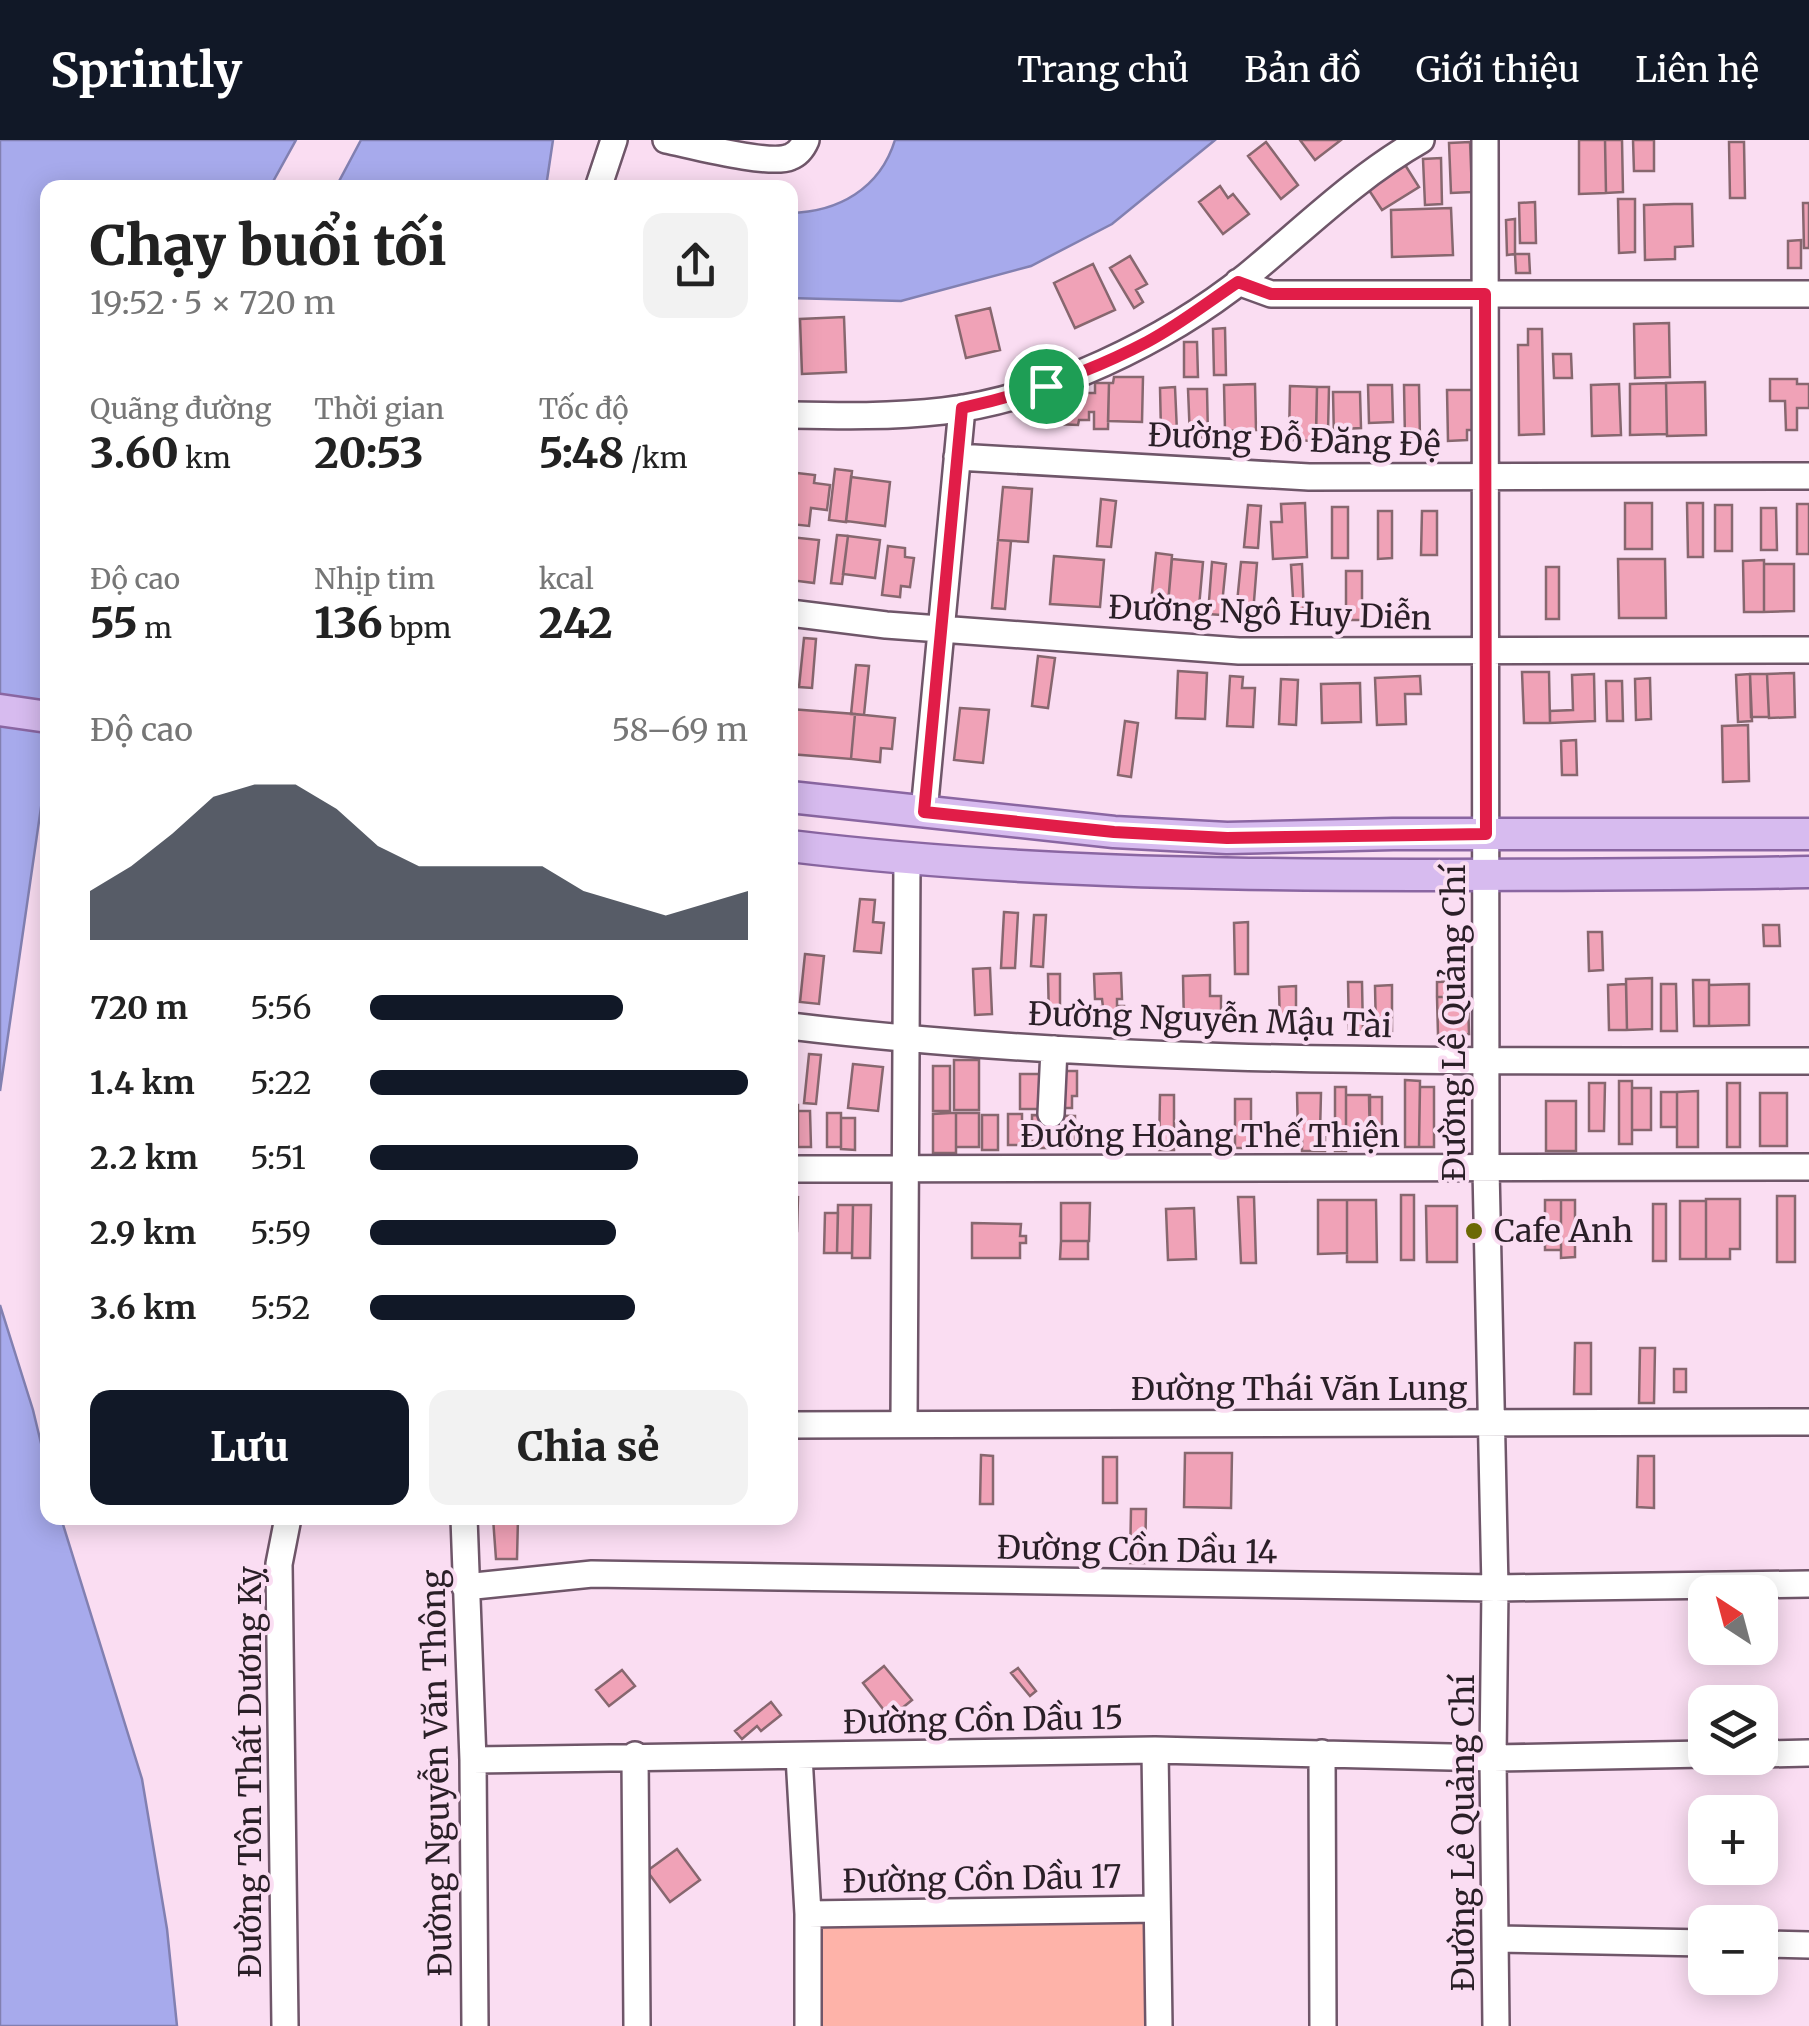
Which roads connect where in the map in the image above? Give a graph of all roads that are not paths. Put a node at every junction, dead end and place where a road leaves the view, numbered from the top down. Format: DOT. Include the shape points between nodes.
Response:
graph roads {
  1 [pos="616,140"];
  2 [pos="666,140"];
  3 [pos="806,140"];
  4 [pos="1421,140"];
  5 [pos="1485,140"];
  6 [pos="601,180"];
  7 [pos="614,180"];
  8 [pos="1238,282"];
  9 [pos="1485,294"];
  10 [pos="1809,294"];
  11 [pos="962,408"];
  12 [pos="798,415"];
  13 [pos="957,457"];
  14 [pos="1809,476"];
  15 [pos="1485,478"];
  16 [pos="798,613"];
  17 [pos="942,629"];
  18 [pos="1809,650"];
  19 [pos="1485,651"];
  20 [pos="0,710"];
  21 [pos="40,716"];
  22 [pos="0,725"];
  23 [pos="40,731"];
  24 [pos="798,798"];
  25 [pos="924,812"];
  26 [pos="1486,834"];
  27 [pos="1809,834"];
  28 [pos="798,847"];
  29 [pos="907,860"];
  30 [pos="1809,872"];
  31 [pos="1486,876"];
  32 [pos="798,1027"];
  33 [pos="906,1040"];
  34 [pos="1054,1050"];
  35 [pos="1486,1060"];
  36 [pos="1809,1061"];
  37 [pos="1051,1114"];
  38 [pos="1809,1166"];
  39 [pos="905,1168"];
  40 [pos="798,1169"];
  41 [pos="1486,1169"];
  42 [pos="1492,1420"];
  43 [pos="1809,1422"];
  44 [pos="904,1424"];
  45 [pos="798,1425"];
  46 [pos="287,1525"];
  47 [pos="464,1525"];
  48 [pos="1809,1584"];
  49 [pos="464,1588"];
  50 [pos="1495,1588"];
  51 [pos="1155,1750"];
  52 [pos="1809,1753"];
  53 [pos="1322,1754"];
  54 [pos="1688,1754"];
  55 [pos="1778,1754"];
  56 [pos="635,1755"];
  57 [pos="799,1756"];
  58 [pos="1493,1758"];
  59 [pos="473,1760"];
  60 [pos="1158,1909"];
  61 [pos="808,1914"];
  62 [pos="1497,1939"];
  63 [pos="1688,1943"];
  64 [pos="1778,1944"];
  65 [pos="1809,1945"];
  66 [pos="284,2026"];
  67 [pos="475,2026"];
  68 [pos="636,2026"];
  69 [pos="808,2026"];
  70 [pos="1160,2026"];
  71 [pos="1323,2026"];
  72 [pos="1496,2026"];
  1 -- 6 [label="street"];
  1 -- 7 [label="street"];
  2 -- 3 [label="street" via="767,159 789,158"];
  4 -- 8 [label="street" via="1345,192"];
  5 -- 9 [label="street, Đường Lê Quảng Chí"];
  8 -- 9 [label="street" via="1271,294"];
  8 -- 11 [label="street" via="1100,364"];
  9 -- 10 [label="street"];
  9 -- 15 [label="street, Đường Lê Quảng Chí"];
  11 -- 12 [label="street"];
  11 -- 13 [label="street"];
  13 -- 15 [label="street, Đường Đỗ Đăng Đệ" via="1309,477"];
  13 -- 17 [label="street"];
  14 -- 15 [label="street, Đường Đỗ Đăng Đệ"];
  15 -- 19 [label="street, Đường Lê Quảng Chí"];
  16 -- 17 [label="street, Đường Ngô Huy Diễn"];
  17 -- 19 [label="street, Đường Ngô Huy Diễn" via="1239,651"];
  17 -- 25 [label="street"];
  18 -- 19 [label="street, Đường Ngô Huy Diễn"];
  19 -- 26 [label="street, Đường Lê Quảng Chí"];
  20 -- 21 [label="main road"];
  22 -- 23 [label="main road"];
  24 -- 25 [label="main road"];
  25 -- 26 [label="main road" via="1227,838"];
  26 -- 27 [label="main road"];
  26 -- 31 [label="street, Đường Lê Quảng Chí"];
  28 -- 29 [label="main road"];
  29 -- 31 [label="main road"];
  29 -- 33 [label="street"];
  30 -- 31 [label="main road"];
  31 -- 35 [label="street, Đường Lê Quảng Chí"];
  32 -- 33 [label="street, Đường Nguyễn Mậu Tài"];
  33 -- 34 [label="street, Đường Nguyễn Mậu Tài"];
  33 -- 39 [label="street"];
  34 -- 35 [label="street, Đường Nguyễn Mậu Tài"];
  34 -- 37 [label="street"];
  35 -- 36 [label="street, Đường Nguyễn Mậu Tài"];
  35 -- 41 [label="street, Đường Lê Quảng Chí"];
  38 -- 41 [label="street, Đường Hoàng Thế Thiện"];
  39 -- 40 [label="street, Đường Hoàng Thế Thiện"];
  39 -- 41 [label="street, Đường Hoàng Thế Thiện"];
  39 -- 44 [label="street"];
  41 -- 42 [label="street, Đường Lê Quảng Chí"];
  42 -- 43 [label="street, Đường Thái Văn Lung"];
  42 -- 44 [label="street, Đường Thái Văn Lung"];
  42 -- 50 [label="street, Đường Lê Quảng Chí"];
  44 -- 45 [label="street, Đường Thái Văn Lung"];
  46 -- 66 [label="street, Đường Tôn Thất Dương Kỵ" via="279,1564"];
  47 -- 49 [label="street, Đường Nguyễn Văn Thông"];
  48 -- 50 [label="street, Đường Cồn Dầu 14"];
  49 -- 50 [label="street, Đường Cồn Dầu 14" via="592,1574"];
  49 -- 59 [label="street, Đường Nguyễn Văn Thông"];
  50 -- 58 [label="street, Đường Lê Quảng Chí"];
  51 -- 53 [label="street, Đường Cồn Dầu 15"];
  51 -- 57 [label="street, Đường Cồn Dầu 15"];
  51 -- 60 [label="street"];
  52 -- 55 [label="street"];
  53 -- 58 [label="street, Đường Cồn Dầu 15"];
  53 -- 71 [label="street"];
  54 -- 58 [label="street, Đường Cồn Dầu 15"];
  56 -- 57 [label="street, Đường Cồn Dầu 15"];
  56 -- 59 [label="street, Đường Cồn Dầu 15"];
  56 -- 68 [label="street"];
  57 -- 61 [label="street"];
  58 -- 62 [label="street, Đường Lê Quảng Chí"];
  59 -- 67 [label="street, Đường Nguyễn Văn Thông"];
  60 -- 61 [label="street, Đường Cồn Dầu 17"];
  60 -- 70 [label="street"];
  61 -- 69 [label="street"];
  62 -- 63 [label="street"];
  62 -- 72 [label="street, Đường Lê Quảng Chí"];
  64 -- 65 [label="street"];
}
